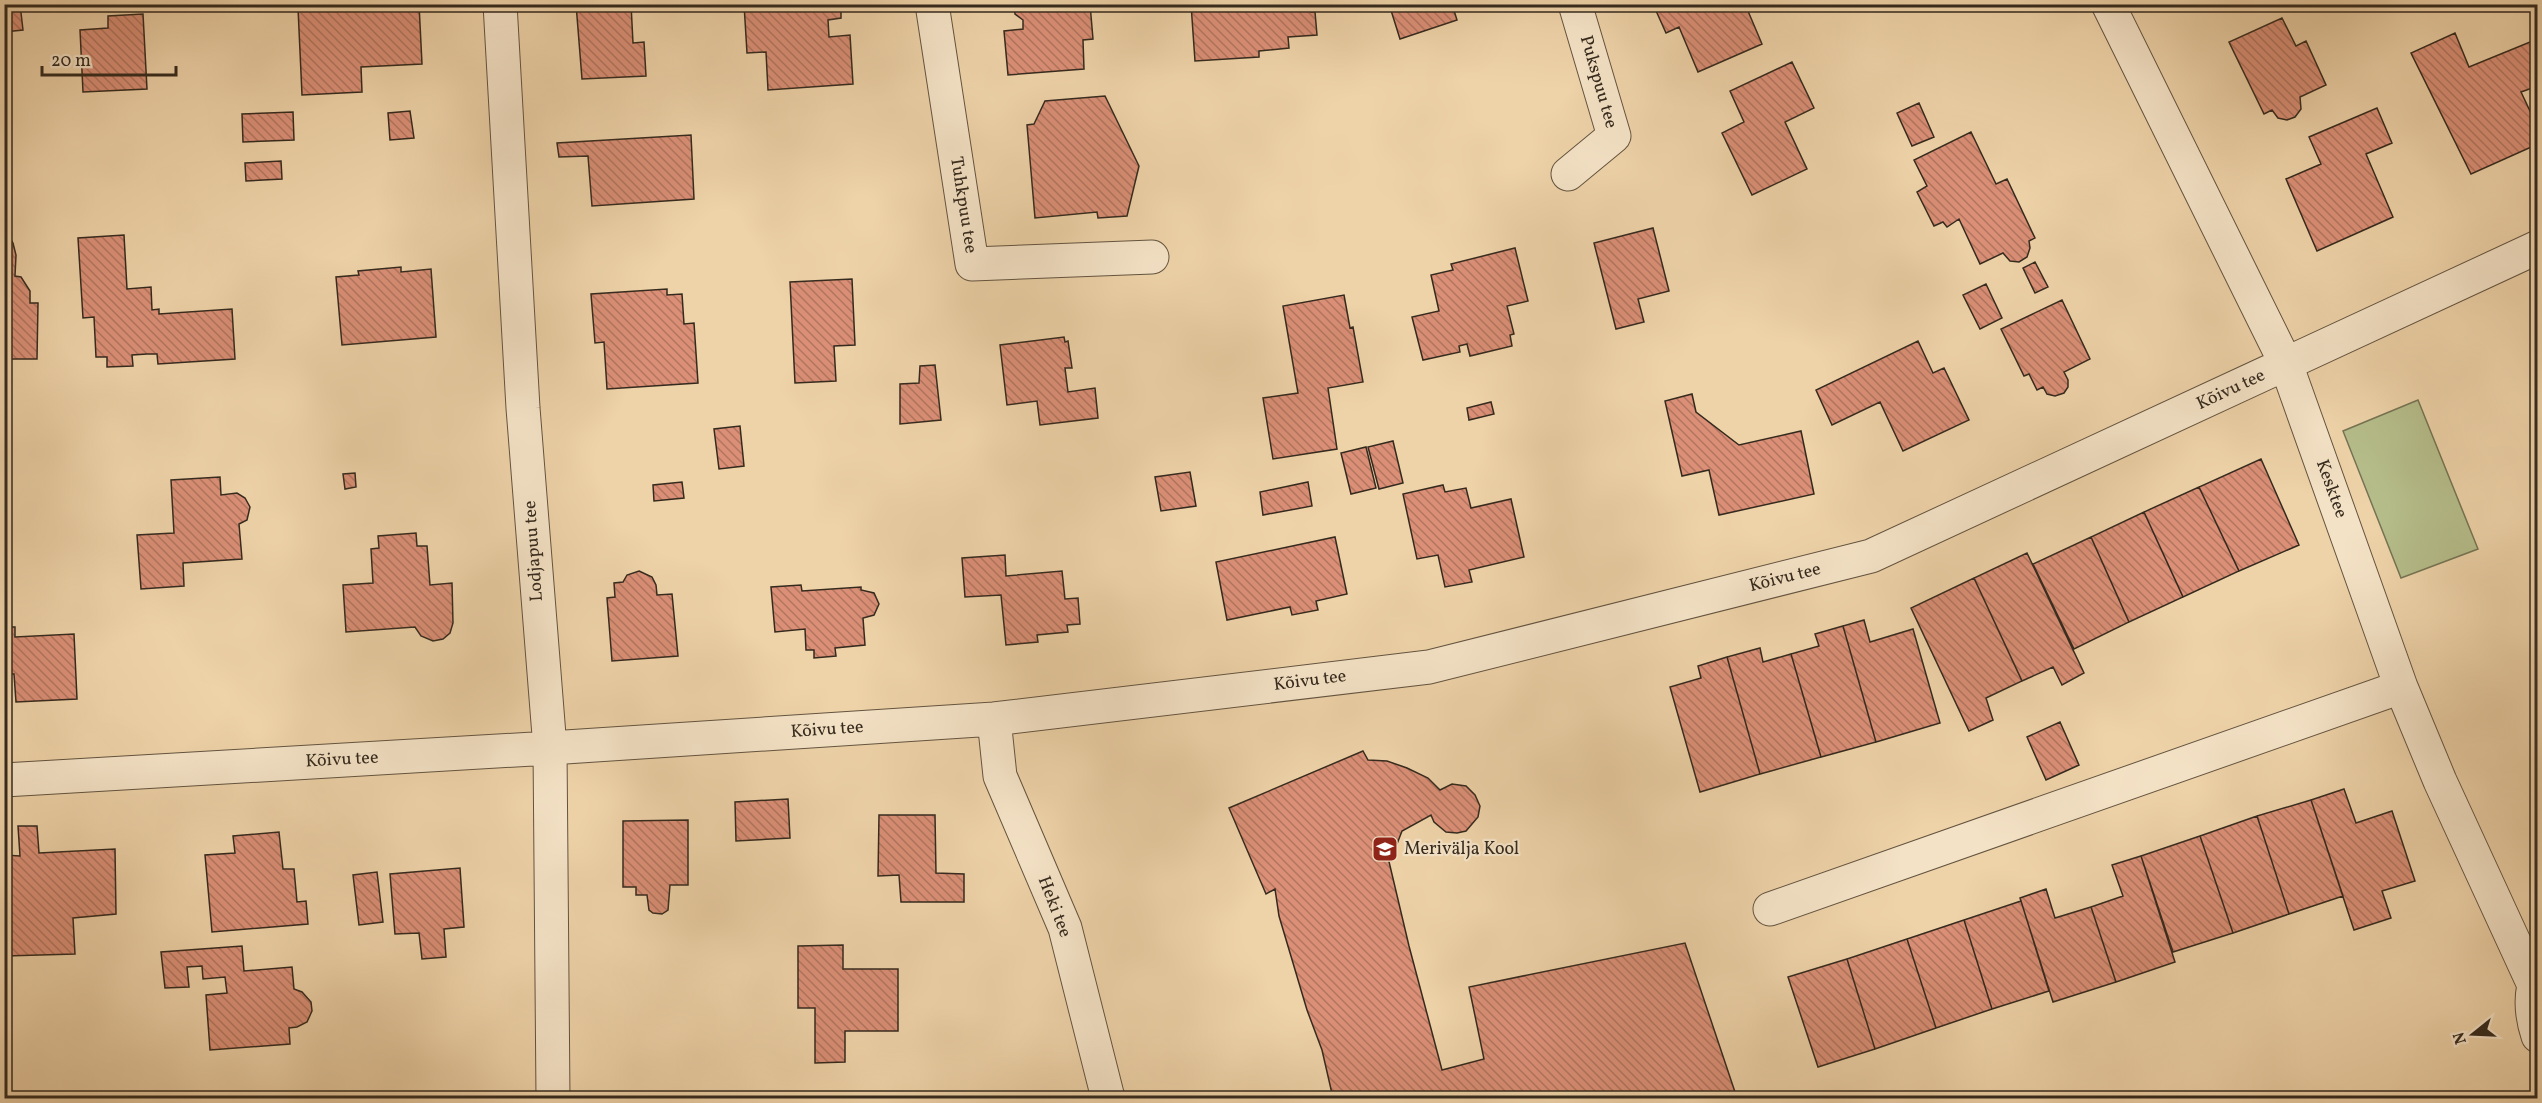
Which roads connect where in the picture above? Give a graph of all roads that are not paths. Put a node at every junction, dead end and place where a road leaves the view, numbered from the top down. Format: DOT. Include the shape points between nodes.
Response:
graph roads {
  1 [pos="500,4"];
  2 [pos="932,4"];
  3 [pos="1575,4"];
  4 [pos="2108,4"];
  5 [pos="1568,174"];
  6 [pos="2538,247"];
  7 [pos="1152,257"];
  8 [pos="2286,364"];
  9 [pos="2402,687"];
  10 [pos="994,719"];
  11 [pos="550,748"];
  12 [pos="4,780"];
  13 [pos="1770,909"];
  14 [pos="2535,978"];
  15 [pos="2538,1036"];
  16 [pos="553,1098"];
  17 [pos="1108,1098"];
  1 -- 11 [label="street, Lodjapuu tee" via="524,420"];
  2 -- 7 [label="street, Tuhkpuu tee" via="972,264"];
  3 -- 5 [label="street, Pukspuu tee" via="1614,136"];
  4 -- 8 [label="street, Kesktee"];
  6 -- 8 [label="street, Kõivu tee"];
  8 -- 9 [label="street, Kesktee"];
  8 -- 10 [label="street, Kõivu tee" via="1871,556 1429,667"];
  9 -- 13 [label="street"];
  9 -- 14 [label="street, Kesktee" via="2440,781"];
  10 -- 11 [label="street, Kõivu tee"];
  10 -- 17 [label="street, Heki tee" via="1000,776 1065,928"];
  11 -- 12 [label="street, Kõivu tee"];
  11 -- 16 [label="street, Lodjapuu tee"];
  14 -- 15 [label="street" via="2531,1010"];
}
